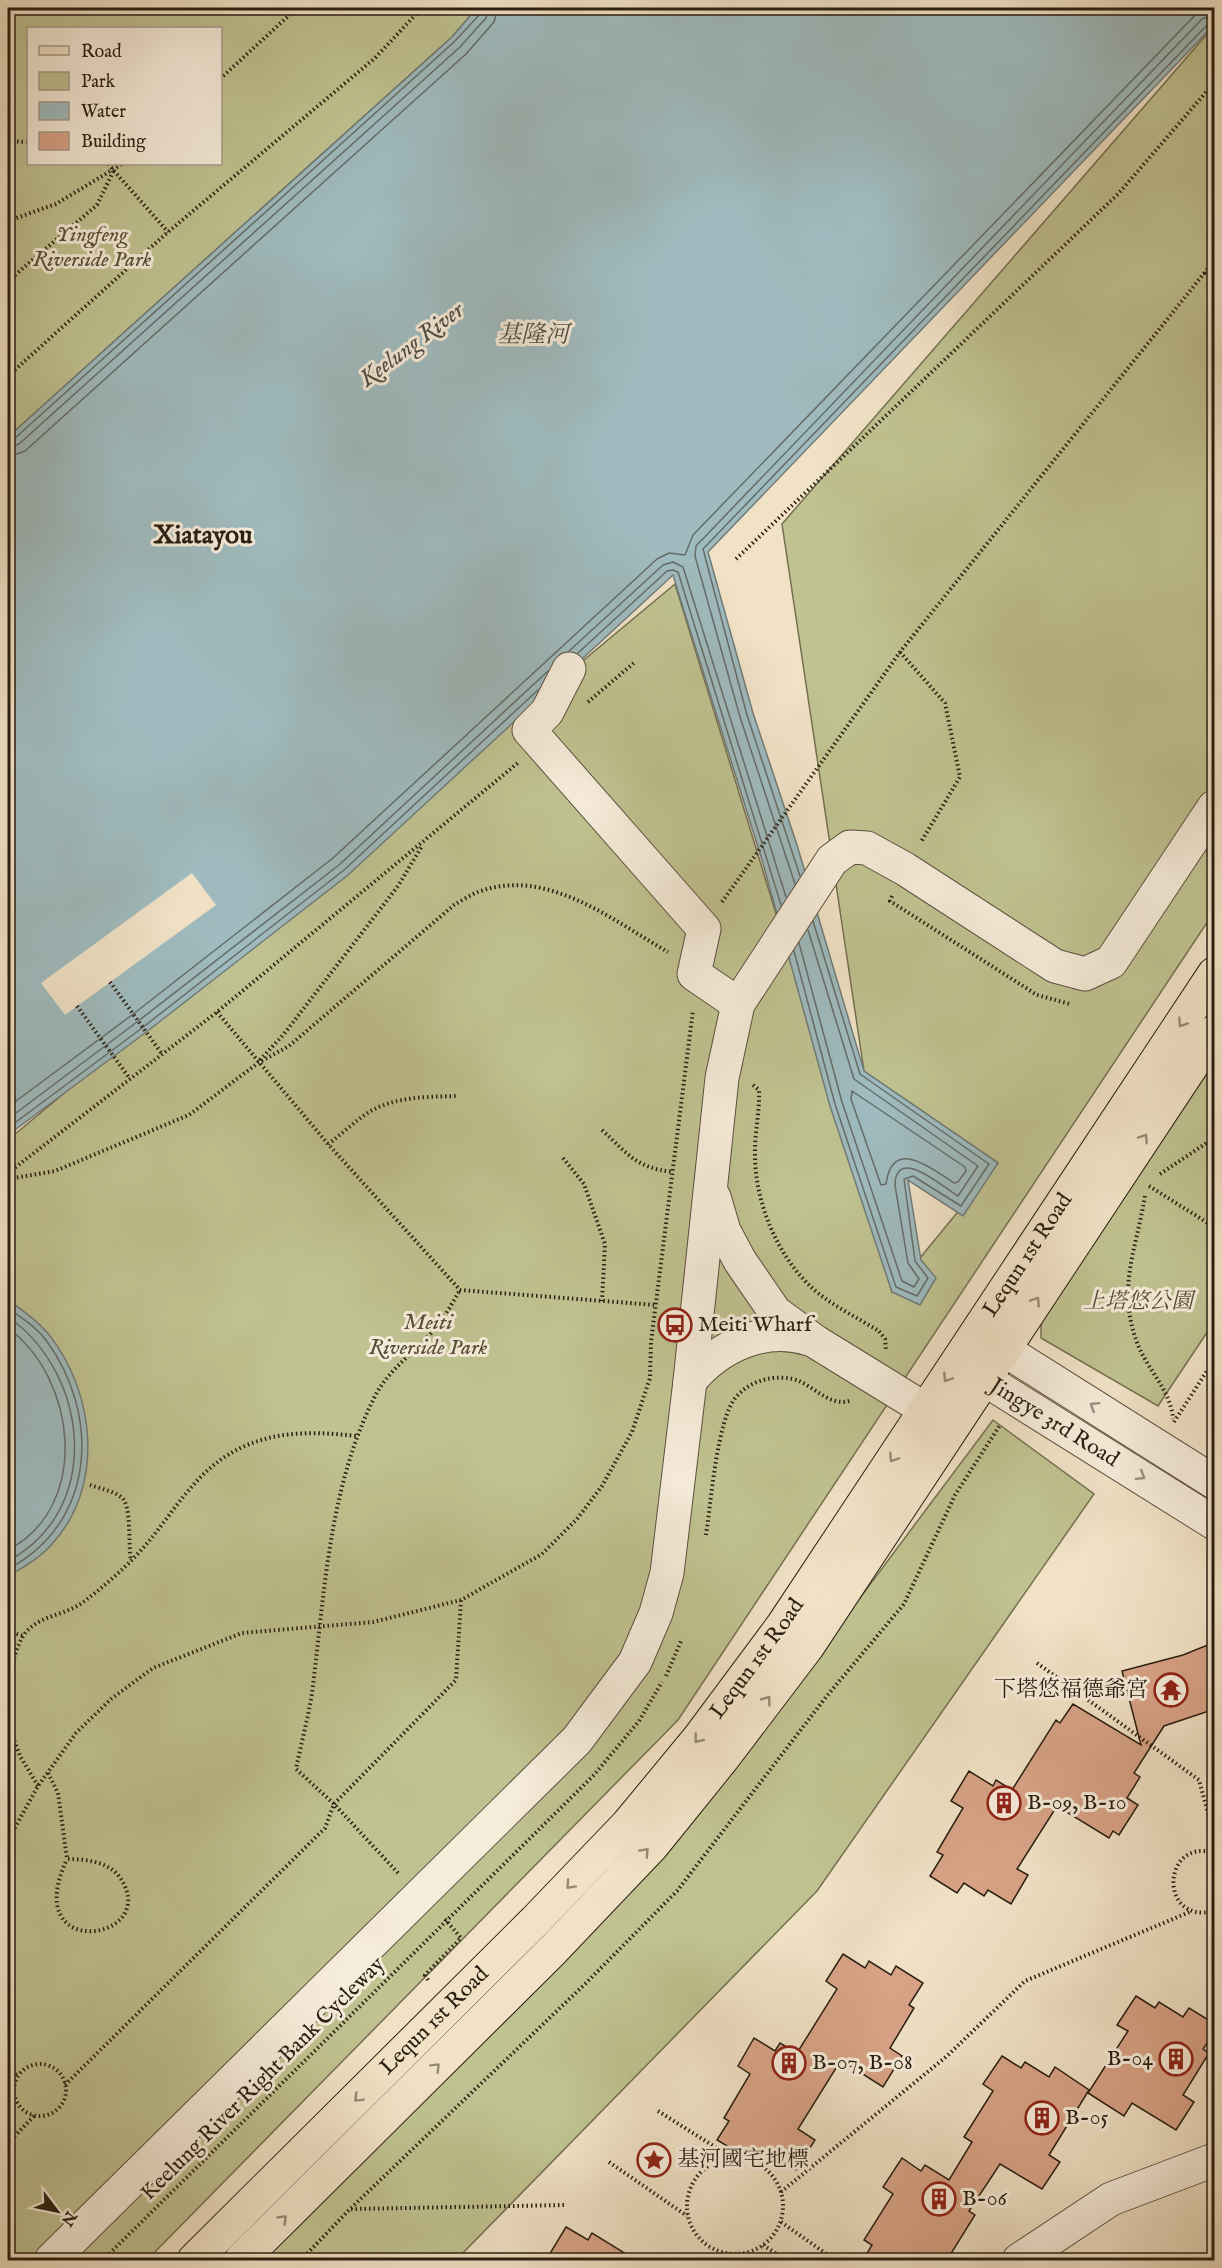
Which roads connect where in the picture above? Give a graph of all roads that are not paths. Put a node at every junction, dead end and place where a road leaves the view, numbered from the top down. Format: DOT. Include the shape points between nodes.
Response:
graph roads {
  1 [pos="569,669"];
  2 [pos="1215,807"];
  3 [pos="1215,974"];
  4 [pos="738,1004"];
  5 [pos="1215,1032"];
  6 [pos="710,1179"];
  7 [pos="816,1342"];
  8 [pos="968,1347"];
  9 [pos="1003,1349"];
  10 [pos="984,1379"];
  11 [pos="690,1381"];
  12 [pos="926,1409"];
  13 [pos="953,1426"];
  14 [pos="1215,1482"];
  15 [pos="1215,1523"];
  16 [pos="1215,2160"];
  17 [pos="51,2260"];
  18 [pos="194,2260"];
  19 [pos="241,2260"];
  20 [pos="1019,2260"];
  1 -- 4 [label="street" via="547,712 529,730 704,928 694,974"];
  2 -- 4 [label="street" via="1110,962 1085,974 1055,966 904,869 867,848 850,847 832,860"];
  3 -- 8 [label="main road, Lequn 1st Road, one-way"];
  4 -- 6 [label="street" via="722,1078"];
  9 -- 5 [label="main road, Lequn 1st Road, one-way"];
  6 -- 7 [label="street" via="724,1231 740,1261 775,1312"];
  6 -- 11 [label="street"];
  7 -- 11 [label="street" via="790,1333 753,1339 712,1357"];
  7 -- 12 [label="street"];
  8 -- 9 [label="street, Jingye 3rd Road"];
  8 -- 10 [label="street, Jingye 3rd Road"];
  8 -- 12 [label="main road, Lequn 1st Road, one-way"];
  9 -- 10 [label="main road, Lequn 1st Road"];
  14 -- 9 [label="street, Jingye 3rd Road, one-way"];
  10 -- 13 [label="main road, Lequn 1st Road"];
  10 -- 15 [label="street, Jingye 3rd Road, one-way"];
  11 -- 17 [label="street" via="667,1573 656,1613 635,1662 577,1740"];
  12 -- 13 [label="street"];
  12 -- 18 [label="main road, Lequn 1st Road, one-way" via="783,1625 699,1738 628,1824 527,1930"];
  19 -- 13 [label="main road, Lequn 1st Road, one-way" via="554,1949 652,1846 808,1646"];
  16 -- 20 [label="street" via="1111,2199"];
}
